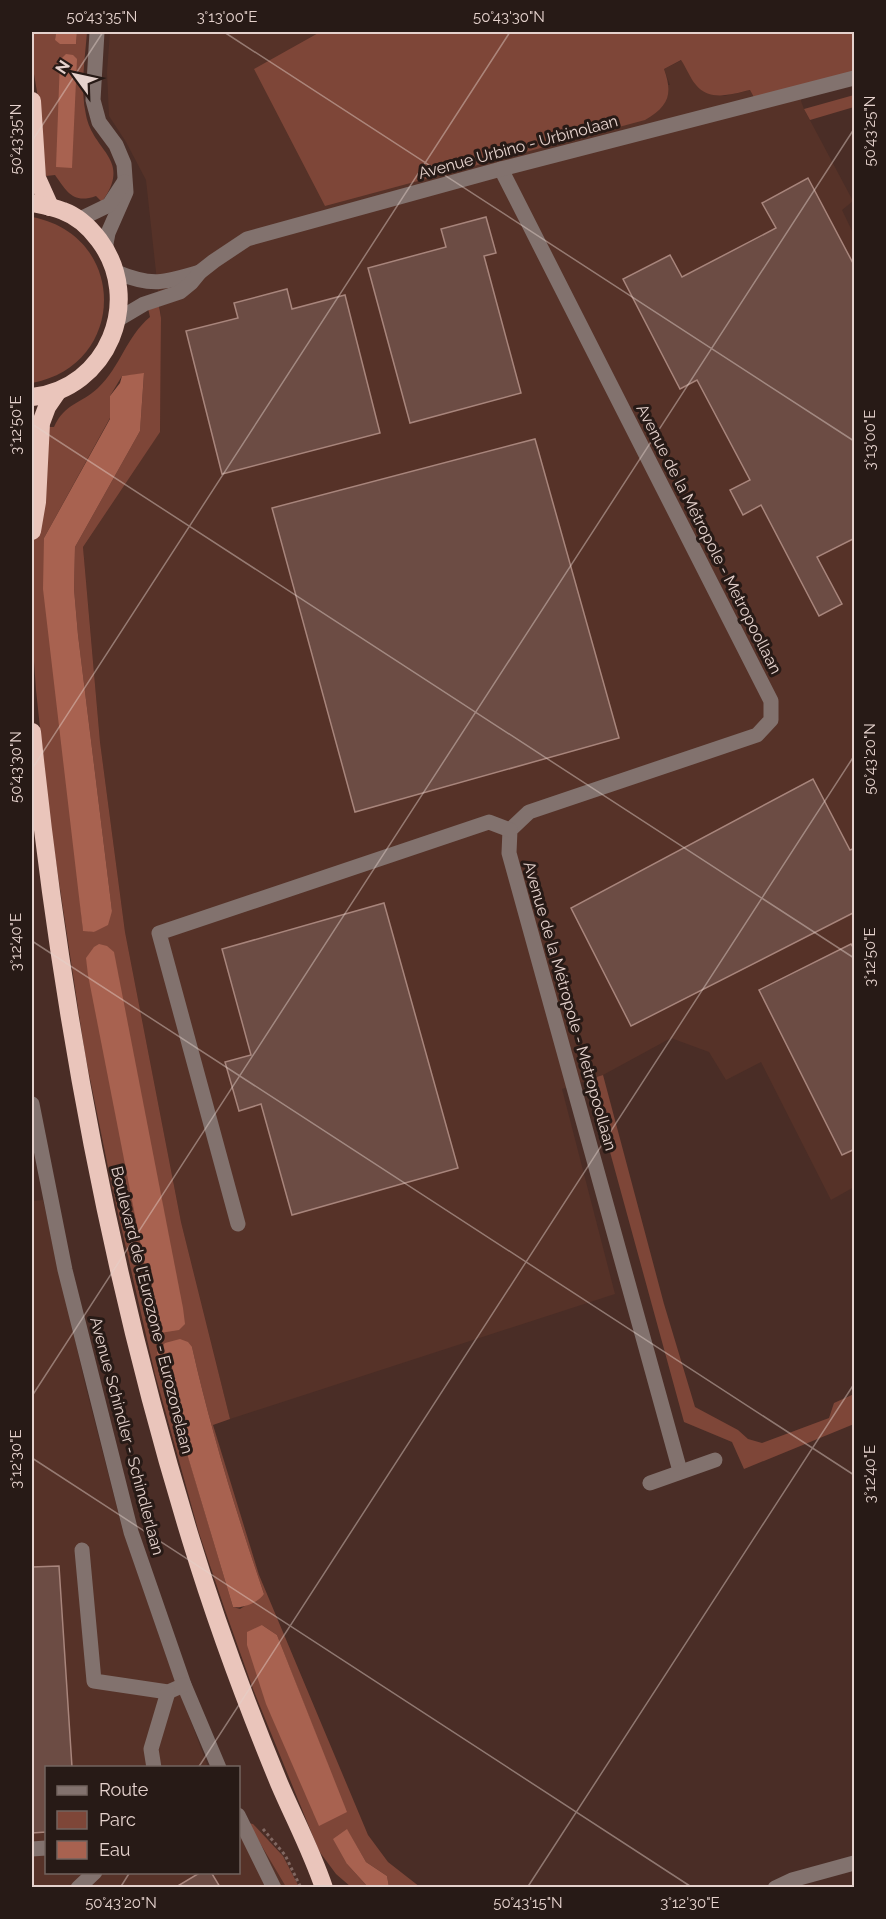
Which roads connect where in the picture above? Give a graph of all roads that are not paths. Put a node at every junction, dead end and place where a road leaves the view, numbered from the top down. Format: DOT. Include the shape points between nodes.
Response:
graph roads {
  1 [pos="98,32"];
  2 [pos="855,78"];
  3 [pos="32,101"];
  4 [pos="501,169"];
  5 [pos="125,179"];
  6 [pos="40,205"];
  7 [pos="78,220"];
  8 [pos="105,249"];
  9 [pos="116,272"];
  10 [pos="200,272"];
  11 [pos="117,320"];
  12 [pos="58,391"];
  13 [pos="32,397"];
  14 [pos="32,531"];
  15 [pos="32,732"];
  16 [pos="510,830"];
  17 [pos="32,1104"];
  18 [pos="238,1224"];
  19 [pos="715,1460"];
  20 [pos="680,1471"];
  21 [pos="650,1483"];
  22 [pos="81,1550"];
  23 [pos="184,1685"];
  24 [pos="168,1692"];
  25 [pos="154,1766"];
  26 [pos="219,1766"];
  27 [pos="240,1819"];
  28 [pos="855,1863"];
  29 [pos="93,1874"];
  30 [pos="322,1881"];
  31 [pos="78,1887"];
  32 [pos="274,1887"];
  33 [pos="333,1887"];
  34 [pos="775,1887"];
  1 -- 5 [label="street" via="93,100 99,122 124,164"];
  2 -- 4 [label="street, Avenue Urbino - Urbinolaan"];
  3 -- 6 [label="highway"];
  4 -- 10 [label="street, Avenue Urbino - Urbinolaan" via="246,239"];
  4 -- 16 [label="street, Avenue de la Métropole - Metropoollaan" via="771,701 771,720 757,735 529,812"];
  5 -- 7 [label="street" via="109,205"];
  5 -- 8 [label="street" via="126,192"];
  6 -- 7 [label="highway"];
  7 -- 8 [label="highway"];
  8 -- 9 [label="highway"];
  9 -- 10 [label="street, Avenue Urbino - Urbinolaan" via="156,283"];
  9 -- 11 [label="highway" via="120,296"];
  10 -- 11 [label="street, Avenue Urbino - Urbinolaan" via="180,292 144,304"];
  11 -- 12 [label="highway" via="108,346 93,368"];
  12 -- 13 [label="highway"];
  12 -- 14 [label="highway" via="41,423"];
  15 -- 30 [label="highway, Boulevard de l'Eurozone - Eurozonelaan" via="57,947 105,1203 142,1366 191,1540 232,1662"];
  16 -- 18 [label="street" via="489,822 159,933"];
  16 -- 20 [label="street, Avenue de la Métropole - Metropoollaan" via="509,853"];
  17 -- 23 [label="street, Avenue Schindler - Schindlerlaan" via="64,1270 108,1447 131,1532"];
  19 -- 20 [label="street"];
  20 -- 21 [label="street"];
  22 -- 24 [label="street" via="94,1681"];
  23 -- 24 [label="street"];
  23 -- 26 [label="street, Avenue Schindler - Schindlerlaan"];
  24 -- 25 [label="street" via="151,1749"];
  27 -- 32 [label="street"];
  28 -- 34 [label="street"];
  29 -- 31 [label="street"];
  30 -- 33 [label="highway, Boulevard de l'Eurozone - Eurozonelaan"];
}
